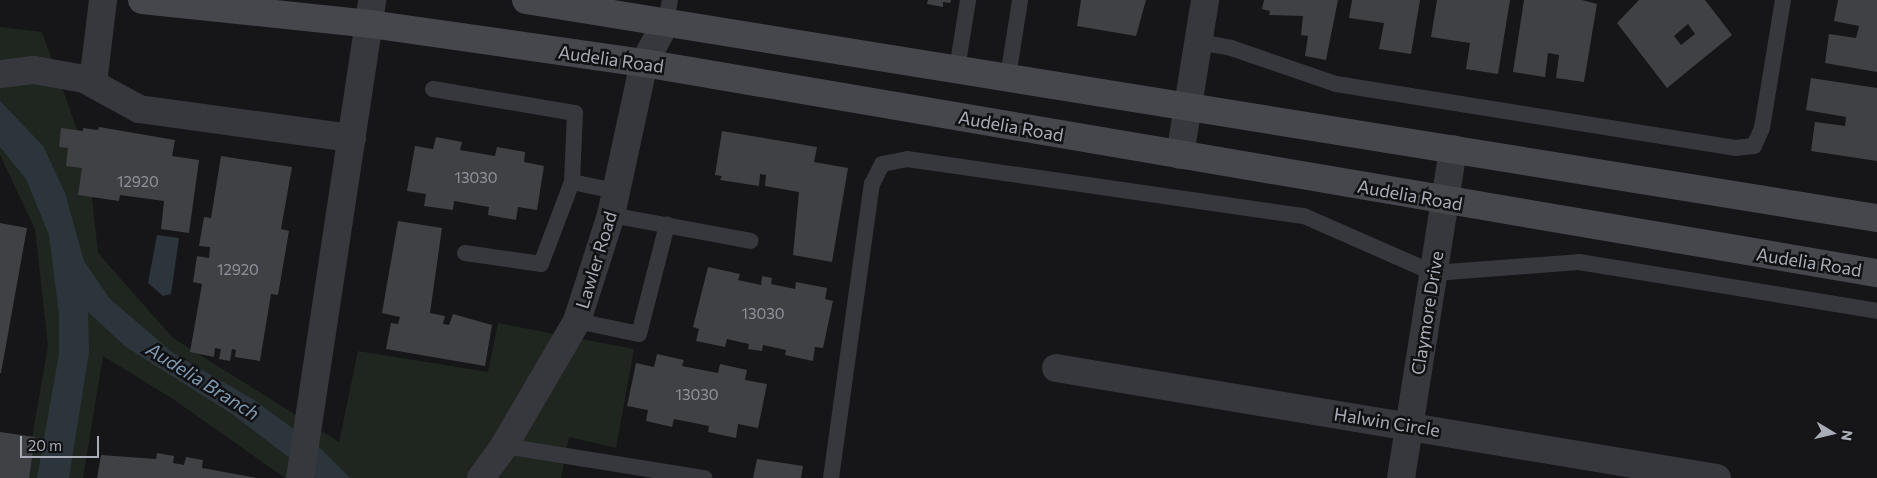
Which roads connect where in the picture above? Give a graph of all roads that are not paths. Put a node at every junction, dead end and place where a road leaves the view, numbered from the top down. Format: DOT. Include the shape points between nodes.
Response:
graph roads {
  1 [pos="103,0"];
  2 [pos="142,0"];
  3 [pos="526,0"];
  4 [pos="1020,0"];
  5 [pos="1205,0"];
  6 [pos="1783,0"];
  7 [pos="968,2"];
  8 [pos="668,11"];
  9 [pos="371,12"];
  10 [pos="1198,42"];
  11 [pos="644,63"];
  12 [pos="957,69"];
  13 [pos="0,74"];
  14 [pos="1008,77"];
  15 [pos="93,83"];
  16 [pos="433,89"];
  17 [pos="1188,106"];
  18 [pos="351,143"];
  19 [pos="1453,148"];
  20 [pos="1180,155"];
  21 [pos="572,182"];
  22 [pos="1445,201"];
  23 [pos="613,203"];
  24 [pos="1877,218"];
  25 [pos="667,225"];
  26 [pos="751,241"];
  27 [pos="465,253"];
  28 [pos="1434,273"];
  29 [pos="1877,274"];
  30 [pos="1877,311"];
  31 [pos="577,321"];
  32 [pos="1056,368"];
  33 [pos="1409,426"];
  34 [pos="504,446"];
  35 [pos="300,478"];
  36 [pos="481,478"];
  37 [pos="704,478"];
  38 [pos="831,478"];
  39 [pos="1401,478"];
  40 [pos="1717,478"];
  1 -- 15 [label="street"];
  2 -- 9 [label="main road, Audelia Road"];
  3 -- 8 [label="main road"];
  4 -- 14 [label="lane"];
  5 -- 10 [label="street"];
  6 -- 10 [label="lane" via="1762,128 1754,146 1735,148 1336,84 1231,48"];
  7 -- 12 [label="lane"];
  8 -- 11 [label="street, Lawler Road"];
  8 -- 12 [label="main road"];
  9 -- 11 [label="main road, Audelia Road"];
  9 -- 18 [label="street"];
  10 -- 17 [label="street"];
  11 -- 20 [label="main road, Audelia Road"];
  11 -- 23 [label="street, Lawler Road"];
  12 -- 14 [label="main road"];
  13 -- 15 [label="street" via="34,70 84,78"];
  14 -- 17 [label="main road"];
  15 -- 18 [label="street" via="139,108"];
  16 -- 21 [label="lane" via="575,113"];
  17 -- 19 [label="main road"];
  17 -- 20 [label="street"];
  18 -- 35 [label="street"];
  19 -- 22 [label="street, Claymore Drive"];
  19 -- 24 [label="main road"];
  20 -- 22 [label="main road, Audelia Road"];
  21 -- 23 [label="lane"];
  21 -- 27 [label="lane" via="541,264"];
  22 -- 28 [label="street, Claymore Drive"];
  22 -- 29 [label="main road, Audelia Road"];
  23 -- 25 [label="lane"];
  23 -- 31 [label="street, Lawler Road"];
  25 -- 26 [label="lane"];
  25 -- 31 [label="lane" via="639,334"];
  28 -- 30 [label="lane" via="1579,262"];
  28 -- 33 [label="street, Claymore Drive"];
  28 -- 38 [label="lane" via="1304,216 908,160 882,164 872,184"];
  31 -- 34 [label="street, Lawler Road"];
  32 -- 33 [label="street, Halwin Circle"];
  33 -- 39 [label="street, Claymore Drive"];
  33 -- 40 [label="street, Halwin Circle"];
  34 -- 36 [label="street, Lawler Road"];
  34 -- 37 [label="lane"];
}
